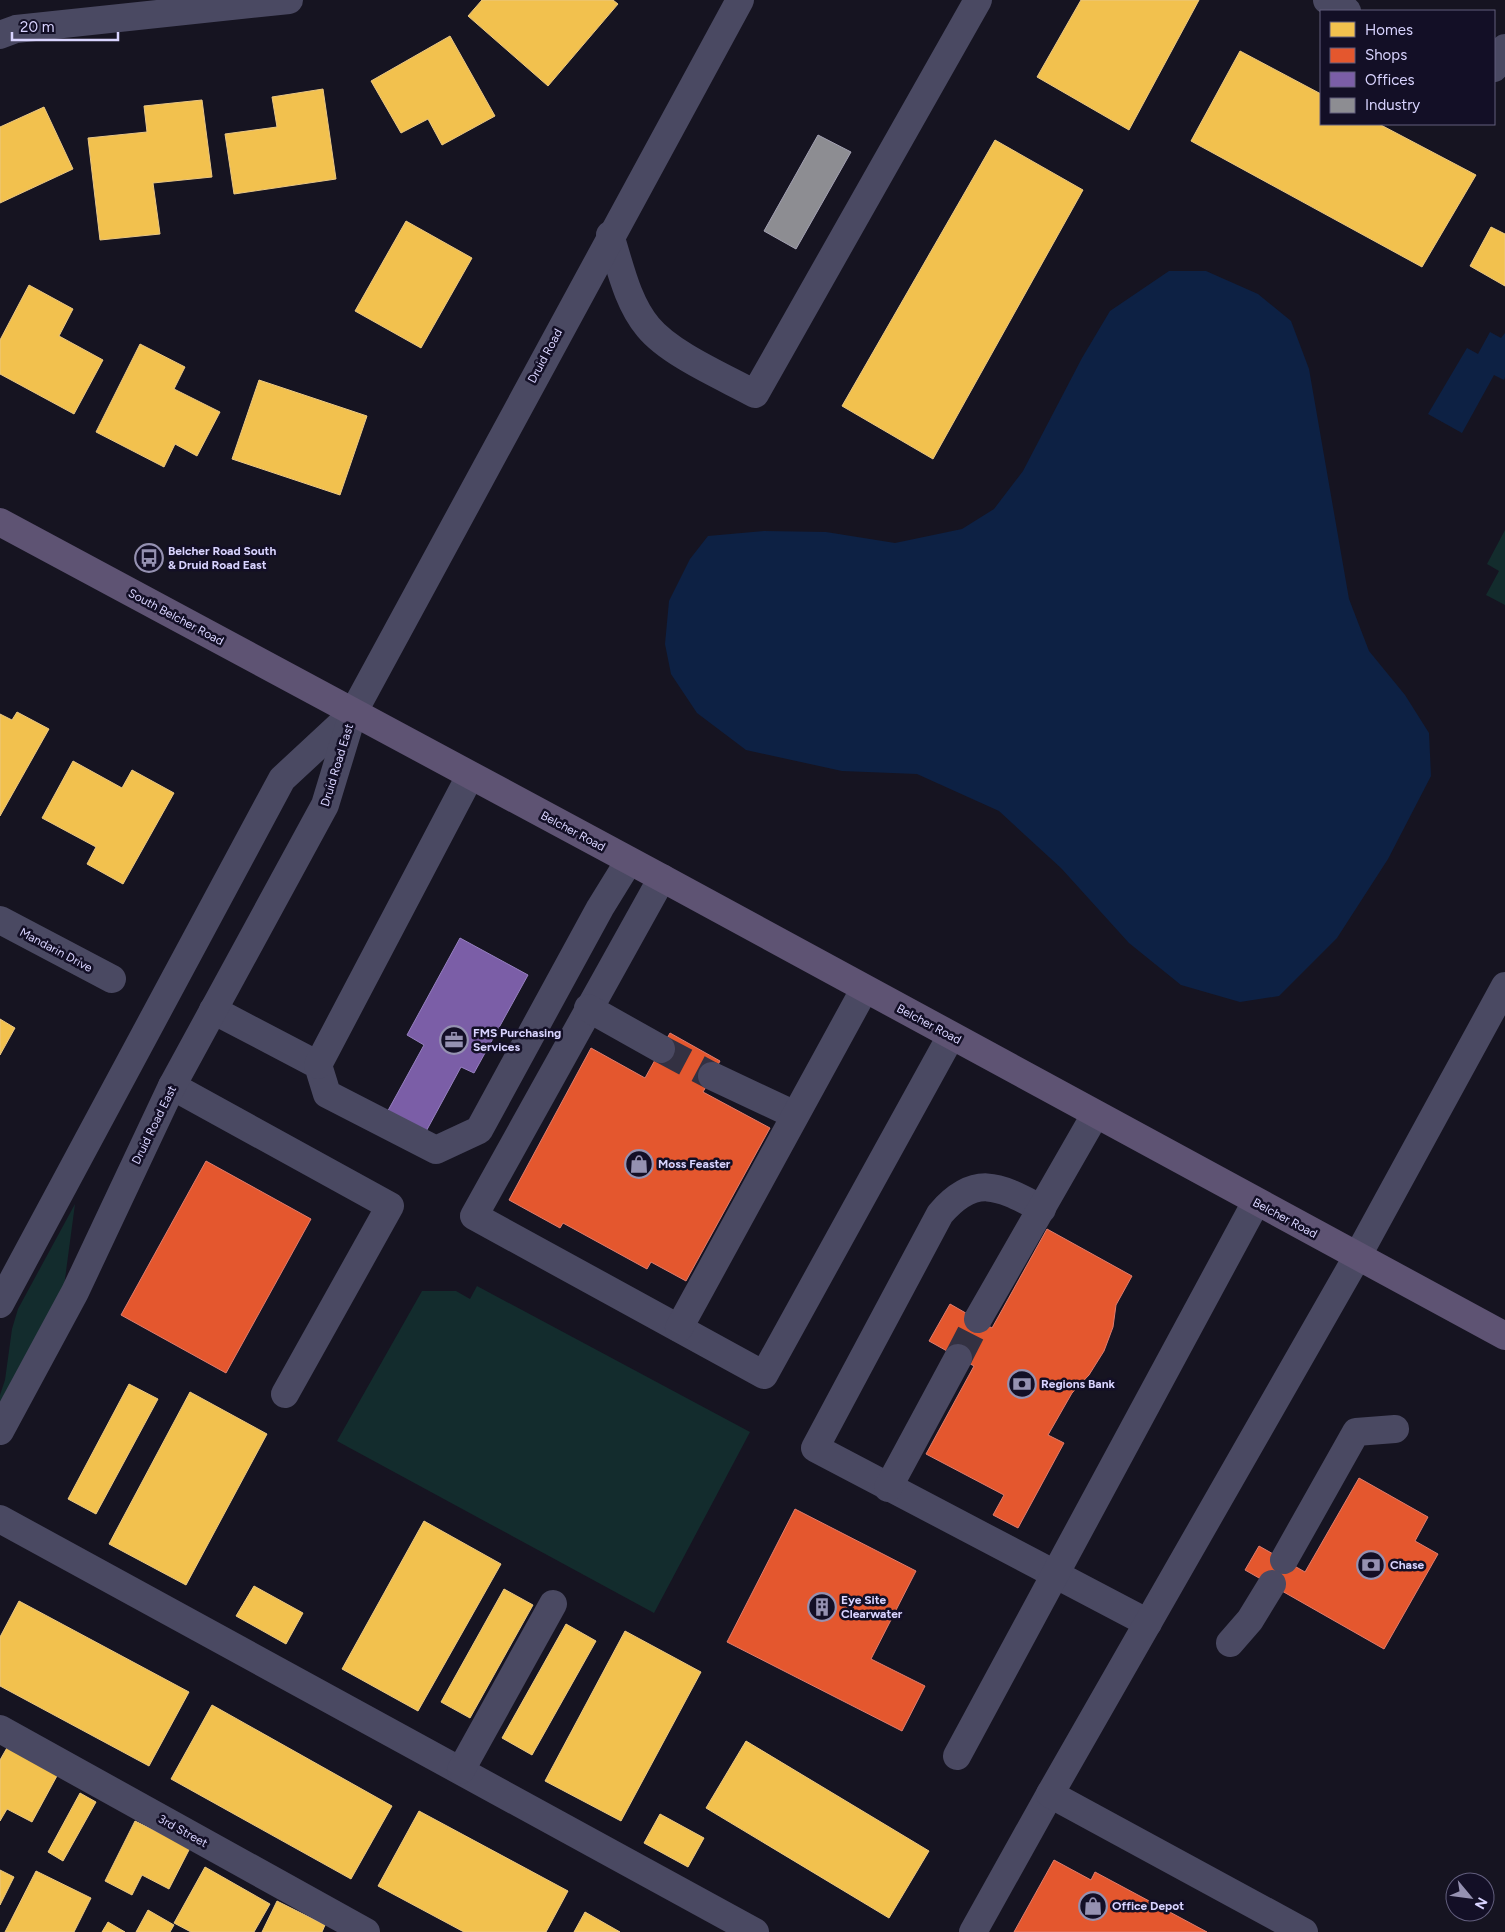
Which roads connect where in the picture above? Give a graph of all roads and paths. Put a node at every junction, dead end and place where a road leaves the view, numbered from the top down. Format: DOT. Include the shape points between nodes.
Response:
graph roads {
  1 [pos="290,0"];
  2 [pos="740,0"];
  3 [pos="978,0"];
  4 [pos="1327,0"];
  5 [pos="1345,10"];
  6 [pos="0,35"];
  7 [pos="1505,48"];
  8 [pos="1495,66"];
  9 [pos="610,236"];
  10 [pos="0,522"];
  11 [pos="353,712"];
  12 [pos="470,776"];
  13 [pos="629,861"];
  14 [pos="662,878"];
  15 [pos="0,920"];
  16 [pos="112,979"];
  17 [pos="1505,986"];
  18 [pos="864,990"];
  19 [pos="588,1008"];
  20 [pos="213,1010"];
  21 [pos="951,1036"];
  22 [pos="661,1049"];
  23 [pos="318,1065"];
  24 [pos="712,1076"];
  25 [pos="172,1086"];
  26 [pos="795,1115"];
  27 [pos="1095,1115"];
  28 [pos="1256,1202"];
  29 [pos="1042,1209"];
  30 [pos="1357,1257"];
  31 [pos="0,1304"];
  32 [pos="978,1319"];
  33 [pos="679,1328"];
  34 [pos="1505,1336"];
  35 [pos="958,1358"];
  36 [pos="285,1394"];
  37 [pos="1395,1430"];
  38 [pos="0,1431"];
  39 [pos="888,1488"];
  40 [pos="0,1519"];
  41 [pos="1284,1560"];
  42 [pos="1056,1574"];
  43 [pos="1272,1584"];
  44 [pos="553,1604"];
  45 [pos="1148,1623"];
  46 [pos="1230,1643"];
  47 [pos="0,1729"];
  48 [pos="958,1756"];
  49 [pos="461,1770"];
  50 [pos="1050,1794"];
  51 [pos="366,1932"];
  52 [pos="755,1932"];
  53 [pos="973,1932"];
  54 [pos="1304,1932"];
  1 -- 6 [label="street" via="16,29"];
  2 -- 9 [label="street, Druid Road"];
  3 -- 9 [label="street" via="754,394 674,349 648,328 630,297"];
  4 -- 5 [label="street"];
  7 -- 8 [label="street"];
  9 -- 11 [label="street, Druid Road"];
  10 -- 11 [label="main road, South Belcher Road"];
  11 -- 12 [label="main road, Belcher Road"];
  11 -- 20 [label="street, Druid Road East" via="326,805"];
  11 -- 31 [label="street, Druid Road East" via="282,779"];
  12 -- 13 [label="main road, Belcher Road"];
  12 -- 23 [label="street"];
  13 -- 14 [label="main road, Belcher Road"];
  13 -- 23 [label="street" via="478,1130 436,1150 327,1094"];
  14 -- 18 [label="main road, Belcher Road"];
  14 -- 19 [label="street"];
  15 -- 16 [label="street, Mandarin Drive"];
  17 -- 30 [label="street"];
  18 -- 21 [label="main road, Belcher Road"];
  18 -- 26 [label="street"];
  19 -- 22 [label="street"];
  19 -- 33 [label="street" via="474,1216"];
  20 -- 23 [label="street"];
  20 -- 25 [label="street, Druid Road East"];
  21 -- 27 [label="main road, Belcher Road"];
  21 -- 33 [label="street" via="764,1375"];
  24 -- 26 [label="street"];
  25 -- 36 [label="street" via="390,1206"];
  25 -- 38 [label="street, Druid Road East" via="74,1292"];
  26 -- 33 [label="street"];
  27 -- 28 [label="main road, Belcher Road"];
  27 -- 29 [label="street"];
  28 -- 30 [label="main road, Belcher Road"];
  28 -- 42 [label="street"];
  29 -- 32 [label="street"];
  29 -- 39 [label="street" via="986,1186 969,1190 952,1200 940,1214 815,1448"];
  30 -- 34 [label="main road, Belcher Road"];
  30 -- 45 [label="street"];
  35 -- 39 [label="street"];
  37 -- 41 [label="street" via="1356,1432"];
  39 -- 42 [label="street"];
  40 -- 49 [label="street"];
  42 -- 45 [label="street"];
  42 -- 48 [label="street"];
  43 -- 46 [label="street" via="1250,1620"];
  44 -- 49 [label="street"];
  45 -- 50 [label="street"];
  47 -- 51 [label="street, 3rd Street"];
  49 -- 52 [label="street"];
  50 -- 53 [label="street"];
  50 -- 54 [label="street"];
}
